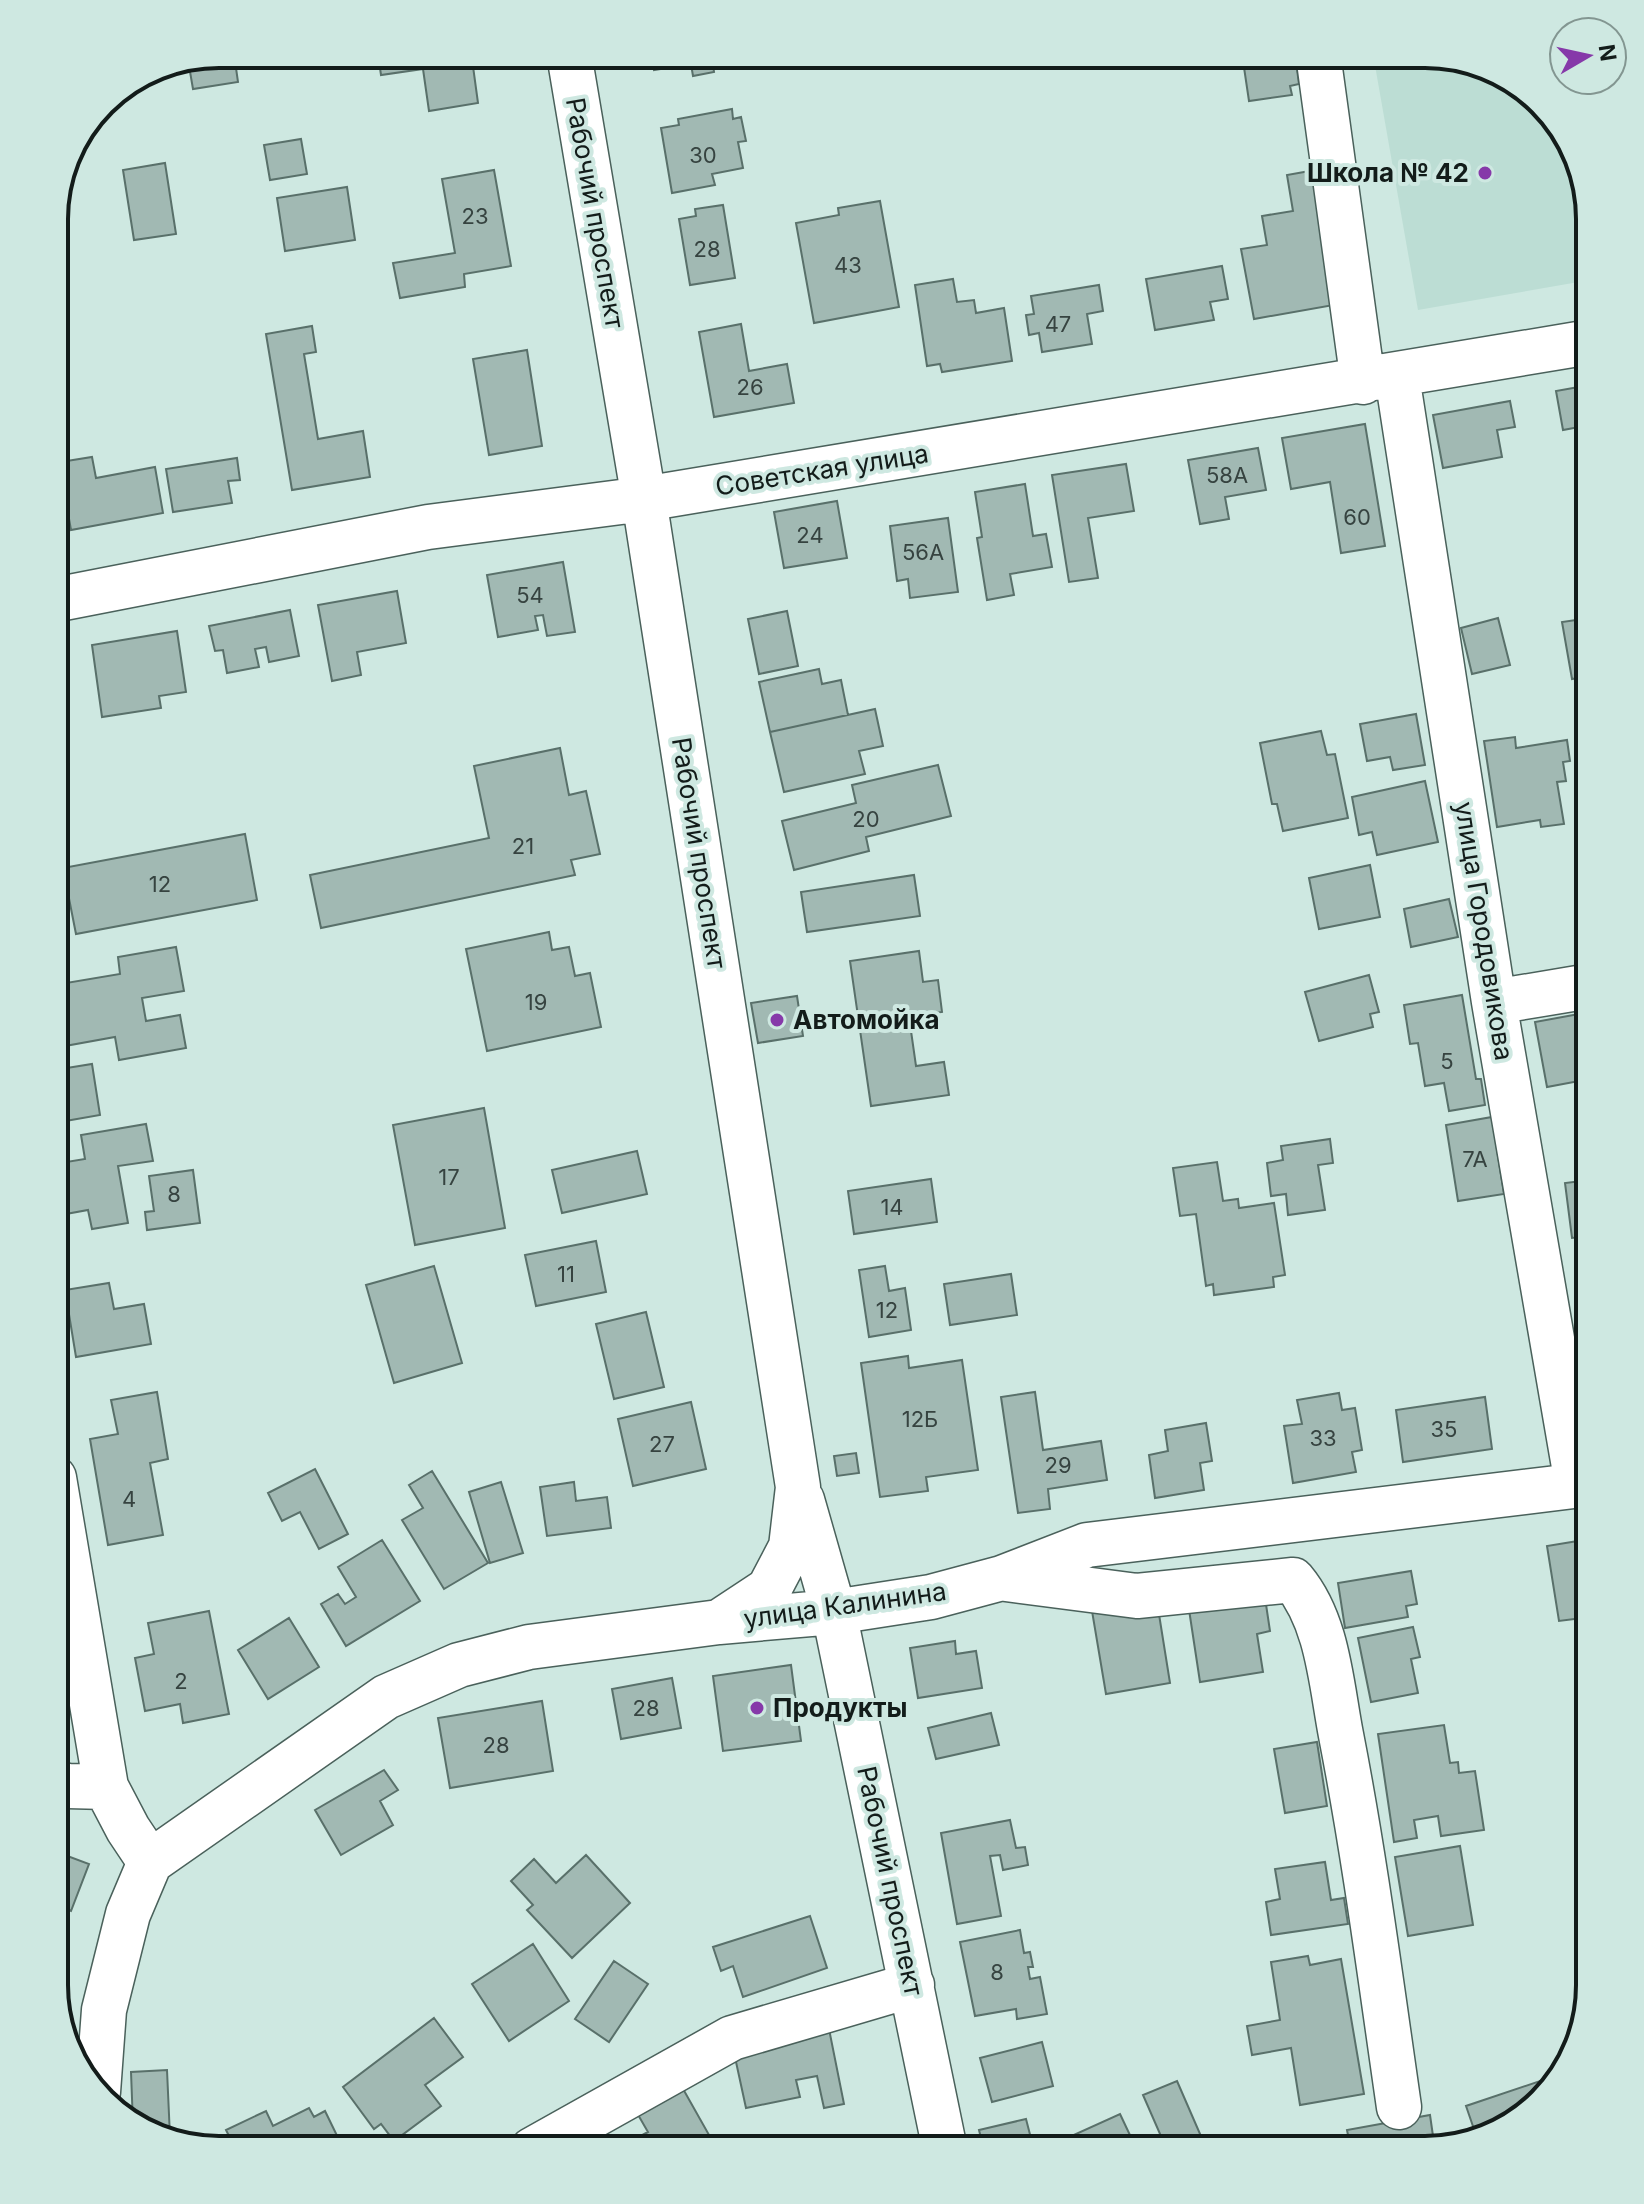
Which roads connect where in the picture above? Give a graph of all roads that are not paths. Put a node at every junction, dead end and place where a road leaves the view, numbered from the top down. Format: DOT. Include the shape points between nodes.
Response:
graph roads {
  1 [pos="571,68"];
  2 [pos="1321,68"];
  3 [pos="1576,344"];
  4 [pos="1380,379"];
  5 [pos="644,499"];
  6 [pos="68,597"];
  7 [pos="1576,988"];
  8 [pos="1494,1002"];
  9 [pos="1576,1441"];
  10 [pos="1576,1485"];
  11 [pos="798,1487"];
  12 [pos="68,1561"];
  13 [pos="1002,1578"];
  14 [pos="834,1612"];
  15 [pos="719,1622"];
  16 [pos="68,1784"];
  17 [pos="106,1787"];
  18 [pos="150,1862"];
  19 [pos="912,1985"];
  20 [pos="99,2077"];
  21 [pos="1399,2107"];
  22 [pos="557,2136"];
  23 [pos="942,2136"];
  1 -- 5 [label="street, Рабочий проспект"];
  2 -- 4 [label="street, улица Городовикова"];
  3 -- 4 [label="street, Советская улица"];
  4 -- 5 [label="street, Советская улица"];
  4 -- 8 [label="street, улица Городовикова"];
  5 -- 6 [label="street, Советская улица" via="428,527"];
  5 -- 11 [label="street, Рабочий проспект"];
  7 -- 8 [label="street"];
  8 -- 9 [label="street, улица Городовикова"];
  10 -- 13 [label="street, улица Калинина" via="1087,1545"];
  11 -- 14 [label="street, Рабочий проспект"];
  11 -- 15 [label="street, Рабочий проспект" via="791,1547 769,1589"];
  12 -- 17 [label="street"];
  13 -- 14 [label="street, улица Калинина" via="931,1597"];
  13 -- 21 [label="street" via="1137,1596 1293,1580 1306,1596 1322,1638 1356,1813"];
  14 -- 15 [label="street, улица Калинина"];
  14 -- 19 [label="street, Рабочий проспект"];
  15 -- 18 [label="street, улица Калинина" via="529,1647 459,1665 386,1697"];
  16 -- 17 [label="street"];
  17 -- 18 [label="street"];
  18 -- 20 [label="street" via="128,1914 104,2010"];
  19 -- 22 [label="street" via="732,2038"];
  19 -- 23 [label="street, Рабочий проспект"];
}
